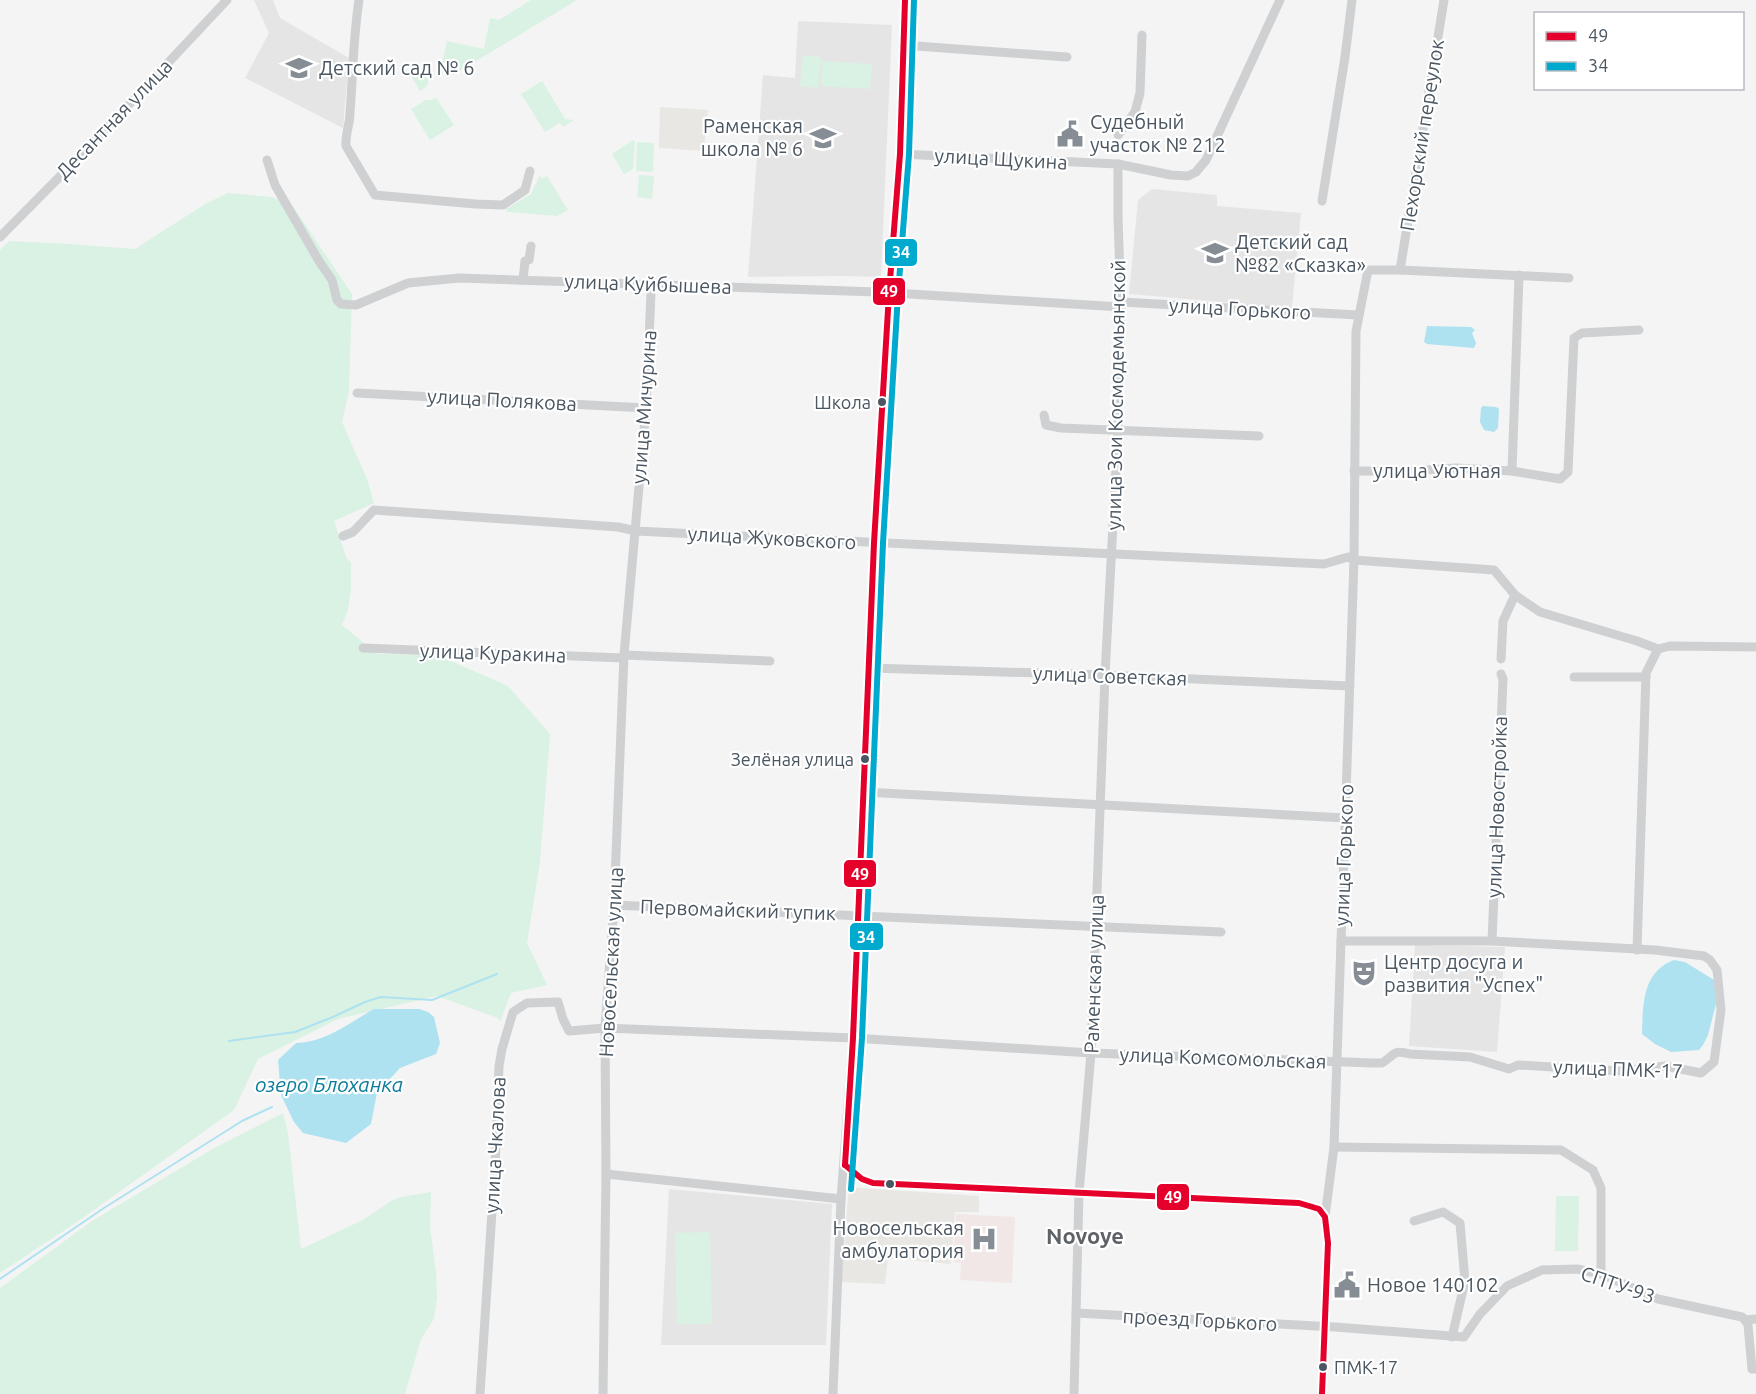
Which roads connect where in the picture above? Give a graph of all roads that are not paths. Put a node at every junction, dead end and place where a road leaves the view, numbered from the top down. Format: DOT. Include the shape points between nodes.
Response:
graph roads {
  1 [pos="227,0"];
  2 [pos="359,0"];
  3 [pos="905,0"];
  4 [pos="1280,0"];
  5 [pos="1352,0"];
  6 [pos="1444,0"];
  7 [pos="1142,35"];
  8 [pos="903,45"];
  9 [pos="1067,57"];
  10 [pos="1118,135"];
  11 [pos="900,153"];
  12 [pos="267,160"];
  13 [pos="1118,165"];
  14 [pos="530,171"];
  15 [pos="1322,201"];
  16 [pos="0,237"];
  17 [pos="531,246"];
  18 [pos="1400,270"];
  19 [pos="1519,275"];
  20 [pos="1569,278"];
  21 [pos="524,280"];
  22 [pos="655,284"];
  23 [pos="888,293"];
  24 [pos="1121,305"];
  25 [pos="1358,315"];
  26 [pos="1639,330"];
  27 [pos="357,393"];
  28 [pos="646,408"];
  29 [pos="1044,415"];
  30 [pos="1118,430"];
  31 [pos="1259,436"];
  32 [pos="1354,471"];
  33 [pos="1512,471"];
  34 [pos="636,531"];
  35 [pos="343,536"];
  36 [pos="874,543"];
  37 [pos="1111,554"];
  38 [pos="1354,560"];
  39 [pos="1515,595"];
  40 [pos="1756,647"];
  41 [pos="363,648"];
  42 [pos="1658,649"];
  43 [pos="624,657"];
  44 [pos="1501,658"];
  45 [pos="770,661"];
  46 [pos="870,668"];
  47 [pos="1501,674"];
  48 [pos="1105,675"];
  49 [pos="1574,677"];
  50 [pos="1646,677"];
  51 [pos="1350,686"];
  52 [pos="864,792"];
  53 [pos="1101,804"];
  54 [pos="1345,818"];
  55 [pos="614,905"];
  56 [pos="858,915"];
  57 [pos="1096,925"];
  58 [pos="1221,932"];
  59 [pos="1492,940"];
  60 [pos="1341,941"];
  61 [pos="1636,950"];
  62 [pos="605,1028"];
  63 [pos="853,1038"];
  64 [pos="1091,1053"];
  65 [pos="1338,1061"];
  66 [pos="1334,1147"];
  67 [pos="844,1165"];
  68 [pos="606,1174"];
  69 [pos="1079,1193"];
  70 [pos="841,1199"];
  71 [pos="1325,1217"];
  72 [pos="1414,1221"];
  73 [pos="1601,1275"];
  74 [pos="1076,1313"];
  75 [pos="1756,1319"];
  76 [pos="1745,1320"];
  77 [pos="1325,1327"];
  78 [pos="1452,1337"];
  79 [pos="1756,1369"];
  80 [pos="480,1394"];
  81 [pos="603,1394"];
  82 [pos="833,1394"];
  83 [pos="1074,1394"];
  84 [pos="1322,1394"];
  1 -- 16 [label="street, Десантная улица"];
  2 -- 14 [label="street" via="345,138 375,195 503,205 525,190"];
  3 -- 8 [label="street"];
  4 -- 13 [label="street, улица Щукина" via="1206,160 1196,172 1188,176 1171,175"];
  5 -- 15 [label="street"];
  6 -- 18 [label="street, Пехорский переулок"];
  7 -- 10 [label="street" via="1140,93 1135,112"];
  8 -- 9 [label="street"];
  8 -- 11 [label="street"];
  11 -- 13 [label="street, улица Щукина"];
  11 -- 23 [label="street"];
  12 -- 21 [label="street, улица Куйбышева" via="275,186 332,280 341,304 356,305 408,283 459,278"];
  13 -- 24 [label="street, улица Зои Космодемьянской"];
  17 -- 21 [label="street"];
  18 -- 19 [label="street"];
  18 -- 25 [label="street, улица Горького" via="1368,270"];
  19 -- 20 [label="street"];
  19 -- 33 [label="street"];
  21 -- 22 [label="street, улица Куйбышева"];
  22 -- 23 [label="street, улица Куйбышева"];
  22 -- 28 [label="street, улица Мичурина" via="651,293"];
  23 -- 24 [label="street, улица Куйбышева"];
  23 -- 36 [label="street"];
  24 -- 25 [label="street, улица Горького"];
  24 -- 30 [label="street, улица Зои Космодемьянской"];
  25 -- 32 [label="street, улица Горького"];
  26 -- 33 [label="street, улица Уютная" via="1582,333 1574,338 1568,472 1560,479"];
  27 -- 28 [label="street, улица Полякова"];
  28 -- 34 [label="street, улица Мичурина"];
  29 -- 30 [label="street" via="1046,425 1054,427"];
  30 -- 31 [label="street"];
  30 -- 37 [label="street, улица Зои Космодемьянской"];
  32 -- 33 [label="street, улица Уютная"];
  32 -- 38 [label="street, улица Горького"];
  34 -- 35 [label="street, улица Жуковского" via="374,510 353,532"];
  34 -- 36 [label="street, улица Жуковского"];
  34 -- 43 [label="street, Новосельская улица"];
  36 -- 37 [label="street, улица Жуковского"];
  36 -- 46 [label="street"];
  37 -- 38 [label="street, улица Жуковского" via="1324,564 1348,557"];
  37 -- 48 [label="street, Раменская улица"];
  38 -- 39 [label="street, улица Жуковского" via="1494,570"];
  38 -- 51 [label="street, улица Горького"];
  39 -- 42 [label="street, улица Жуковского" via="1540,612"];
  39 -- 44 [label="street" via="1503,621"];
  40 -- 42 [label="street"];
  41 -- 43 [label="street, улица Куракина"];
  42 -- 50 [label="street"];
  43 -- 45 [label="street, улица Куракина"];
  43 -- 55 [label="street, Новосельская улица"];
  46 -- 48 [label="street, улица Советская"];
  46 -- 52 [label="street"];
  47 -- 59 [label="street, улица Новостройка"];
  48 -- 51 [label="street, улица Советская"];
  48 -- 53 [label="street, Раменская улица"];
  49 -- 50 [label="street"];
  50 -- 61 [label="street"];
  51 -- 54 [label="street, улица Горького"];
  52 -- 53 [label="street"];
  52 -- 56 [label="street"];
  53 -- 54 [label="street"];
  53 -- 57 [label="street, Раменская улица"];
  54 -- 60 [label="street, улица Горького"];
  55 -- 56 [label="street, Первомайский тупик"];
  55 -- 62 [label="street, Новосельская улица"];
  56 -- 57 [label="street, Первомайский тупик"];
  56 -- 63 [label="street"];
  57 -- 58 [label="street, Первомайский тупик"];
  57 -- 64 [label="street, Раменская улица"];
  59 -- 60 [label="street, улица ПМК-17"];
  59 -- 61 [label="street, улица ПМК-17"];
  60 -- 65 [label="street, улица Горького"];
  61 -- 65 [label="street, улица ПМК-17" via="1704,956 1717,970 1721,1010 1714,1062 1701,1073 1665,1066 1620,1071 1518,1065 1509,1069 1470,1057 1401,1052 1382,1063"];
  62 -- 63 [label="street, улица Комсомольская"];
  62 -- 68 [label="street, Новосельская улица"];
  62 -- 80 [label="street, улица Чкалова" via="569,1031 558,1002 527,1003 513,1012 499,1066"];
  63 -- 64 [label="street, улица Комсомольская"];
  63 -- 67 [label="street"];
  64 -- 65 [label="street, улица Комсомольская"];
  64 -- 69 [label="street, Раменская улица"];
  65 -- 66 [label="street, улица Горького"];
  66 -- 71 [label="street, улица Горького"];
  66 -- 73 [label="street" via="1561,1150 1593,1170 1601,1188"];
  67 -- 69 [label="street" via="873,1183"];
  67 -- 70 [label="street"];
  68 -- 70 [label="street"];
  68 -- 81 [label="street, Новосельская улица"];
  69 -- 71 [label="street" via="1299,1203 1319,1209"];
  69 -- 74 [label="street, Раменская улица"];
  70 -- 82 [label="street"];
  71 -- 77 [label="street, улица Горького"];
  72 -- 78 [label="street" via="1443,1212 1460,1223 1465,1281"];
  73 -- 76 [label="street, СПТУ-93" via="1658,1299"];
  73 -- 78 [label="street, СПТУ-93" via="1577,1269 1542,1270 1507,1286 1464,1337"];
  74 -- 77 [label="street, проезд Горького"];
  74 -- 83 [label="street, Раменская улица"];
  75 -- 76 [label="street, СПТУ-93"];
  76 -- 79 [label="street" via="1752,1369"];
  77 -- 78 [label="street"];
  77 -- 84 [label="street, улица Горького"];
}
